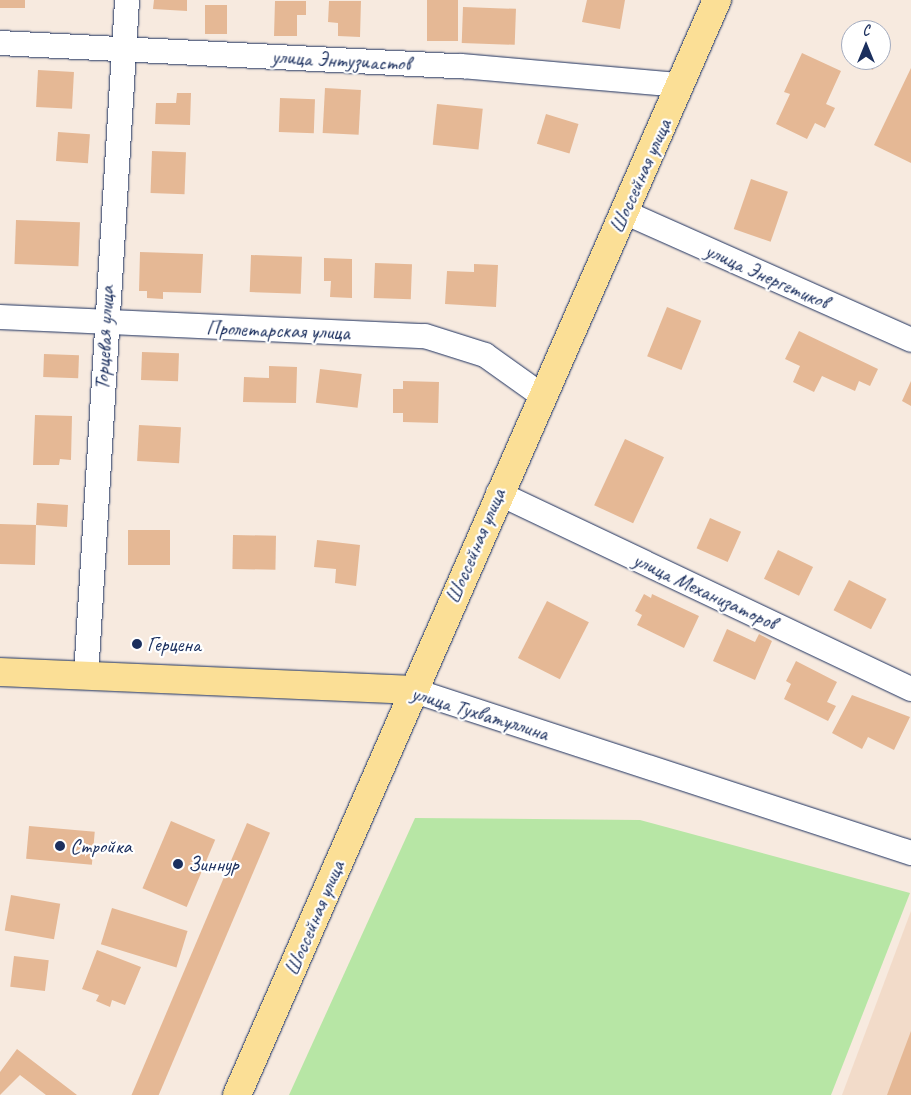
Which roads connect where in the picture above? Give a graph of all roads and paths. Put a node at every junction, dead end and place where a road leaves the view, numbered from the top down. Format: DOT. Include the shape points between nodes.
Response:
graph roads {
  1 [pos="127,0"];
  2 [pos="717,0"];
  3 [pos="0,43"];
  4 [pos="124,48"];
  5 [pos="680,85"];
  6 [pos="624,212"];
  7 [pos="0,317"];
  8 [pos="104,323"];
  9 [pos="911,340"];
  10 [pos="541,395"];
  11 [pos="498,493"];
  12 [pos="0,672"];
  13 [pos="86,677"];
  14 [pos="911,689"];
  15 [pos="412,690"];
  16 [pos="911,853"];
  17 [pos="237,1095"];
  1 -- 4 [label="street, Торцевая улица"];
  2 -- 5 [label="main road, Шоссейная улица"];
  3 -- 4 [label="street, улица Энтузиастов"];
  4 -- 5 [label="street, улица Энтузиастов" via="462,66"];
  4 -- 8 [label="street, Торцевая улица"];
  5 -- 6 [label="main road, Шоссейная улица"];
  6 -- 9 [label="street, улица Энергетиков"];
  6 -- 10 [label="main road, Шоссейная улица"];
  7 -- 8 [label="street, Пролетарская улица"];
  8 -- 10 [label="street, Пролетарская улица" via="425,336 485,354"];
  8 -- 13 [label="street, Торцевая улица"];
  10 -- 11 [label="main road, Шоссейная улица"];
  11 -- 14 [label="street, улица Механизаторов"];
  11 -- 15 [label="main road, Шоссейная улица"];
  12 -- 13 [label="main road, улица Тухватуллина"];
  13 -- 15 [label="main road, улица Тухватуллина"];
  15 -- 16 [label="street, улица Тухватуллина"];
  15 -- 17 [label="main road, Шоссейная улица"];
}
